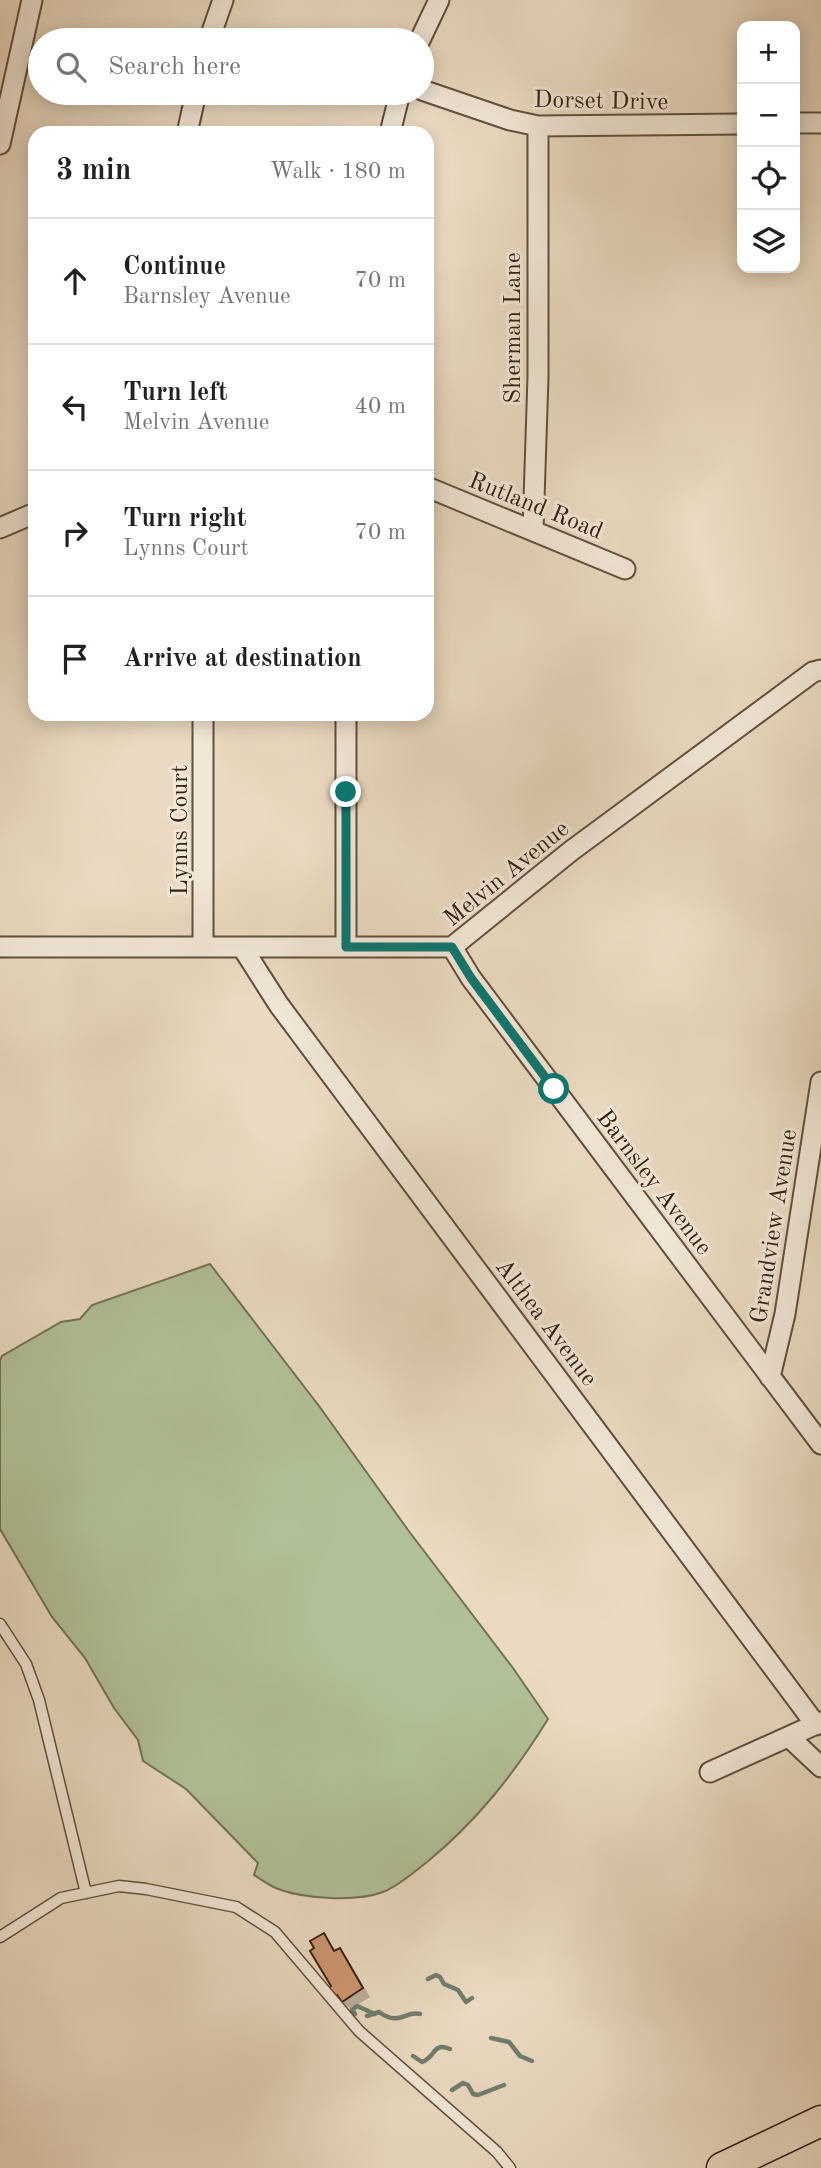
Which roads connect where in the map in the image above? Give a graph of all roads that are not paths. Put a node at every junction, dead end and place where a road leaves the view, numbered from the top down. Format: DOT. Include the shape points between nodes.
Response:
graph roads {
  1 [pos="32,0"];
  2 [pos="223,0"];
  3 [pos="439,0"];
  4 [pos="213,28"];
  5 [pos="426,28"];
  6 [pos="434,94"];
  7 [pos="193,105"];
  8 [pos="397,105"];
  9 [pos="800,123"];
  10 [pos="821,123"];
  11 [pos="737,124"];
  12 [pos="189,126"];
  13 [pos="392,126"];
  14 [pos="538,127"];
  15 [pos="0,144"];
  16 [pos="434,490"];
  17 [pos="28,516"];
  18 [pos="0,528"];
  19 [pos="533,530"];
  20 [pos="625,569"];
  21 [pos="821,670"];
  22 [pos="203,721"];
  23 [pos="346,721"];
  24 [pos="0,947"];
  25 [pos="203,947"];
  26 [pos="242,947"];
  27 [pos="346,947"];
  28 [pos="452,947"];
  29 [pos="821,1082"];
  30 [pos="770,1377"];
  31 [pos="821,1444"];
  32 [pos="0,1624"];
  33 [pos="819,1724"];
  34 [pos="789,1737"];
  35 [pos="821,1767"];
  36 [pos="709,1772"];
  37 [pos="86,1893"];
  38 [pos="0,1937"];
  39 [pos="821,2121"];
  40 [pos="510,2168"];
  41 [pos="722,2168"];
  1 -- 15 [label="street"];
  2 -- 4 [label="street"];
  3 -- 5 [label="street"];
  6 -- 14 [label="street, Dorset Drive"];
  7 -- 12 [label="street"];
  8 -- 13 [label="street"];
  9 -- 10 [label="street"];
  11 -- 14 [label="street, Dorset Drive"];
  14 -- 19 [label="street, Sherman Lane"];
  16 -- 19 [label="street, Rutland Road"];
  17 -- 18 [label="street"];
  19 -- 20 [label="street, Rutland Road"];
  21 -- 28 [label="street, Melvin Avenue" via="582,843"];
  22 -- 25 [label="street, Lynns Court"];
  23 -- 27 [label="street"];
  24 -- 25 [label="street, Melvin Avenue"];
  25 -- 26 [label="street, Melvin Avenue"];
  26 -- 27 [label="street, Melvin Avenue"];
  26 -- 33 [label="street, Althea Avenue" via="279,1005"];
  27 -- 28 [label="street, Melvin Avenue"];
  28 -- 30 [label="street, Barnsley Avenue"];
  29 -- 30 [label="street, Grandview Avenue" via="785,1314"];
  30 -- 31 [label="street, Barnsley Avenue"];
  32 -- 37 [label="lane" via="26,1664 39,1700"];
  33 -- 34 [label="street"];
  34 -- 35 [label="street"];
  34 -- 36 [label="street"];
  37 -- 38 [label="lane" via="61,1898"];
  37 -- 40 [label="lane" via="119,1886 236,1907 275,1932 359,2031"];
  39 -- 41 [label="main road"];
}
